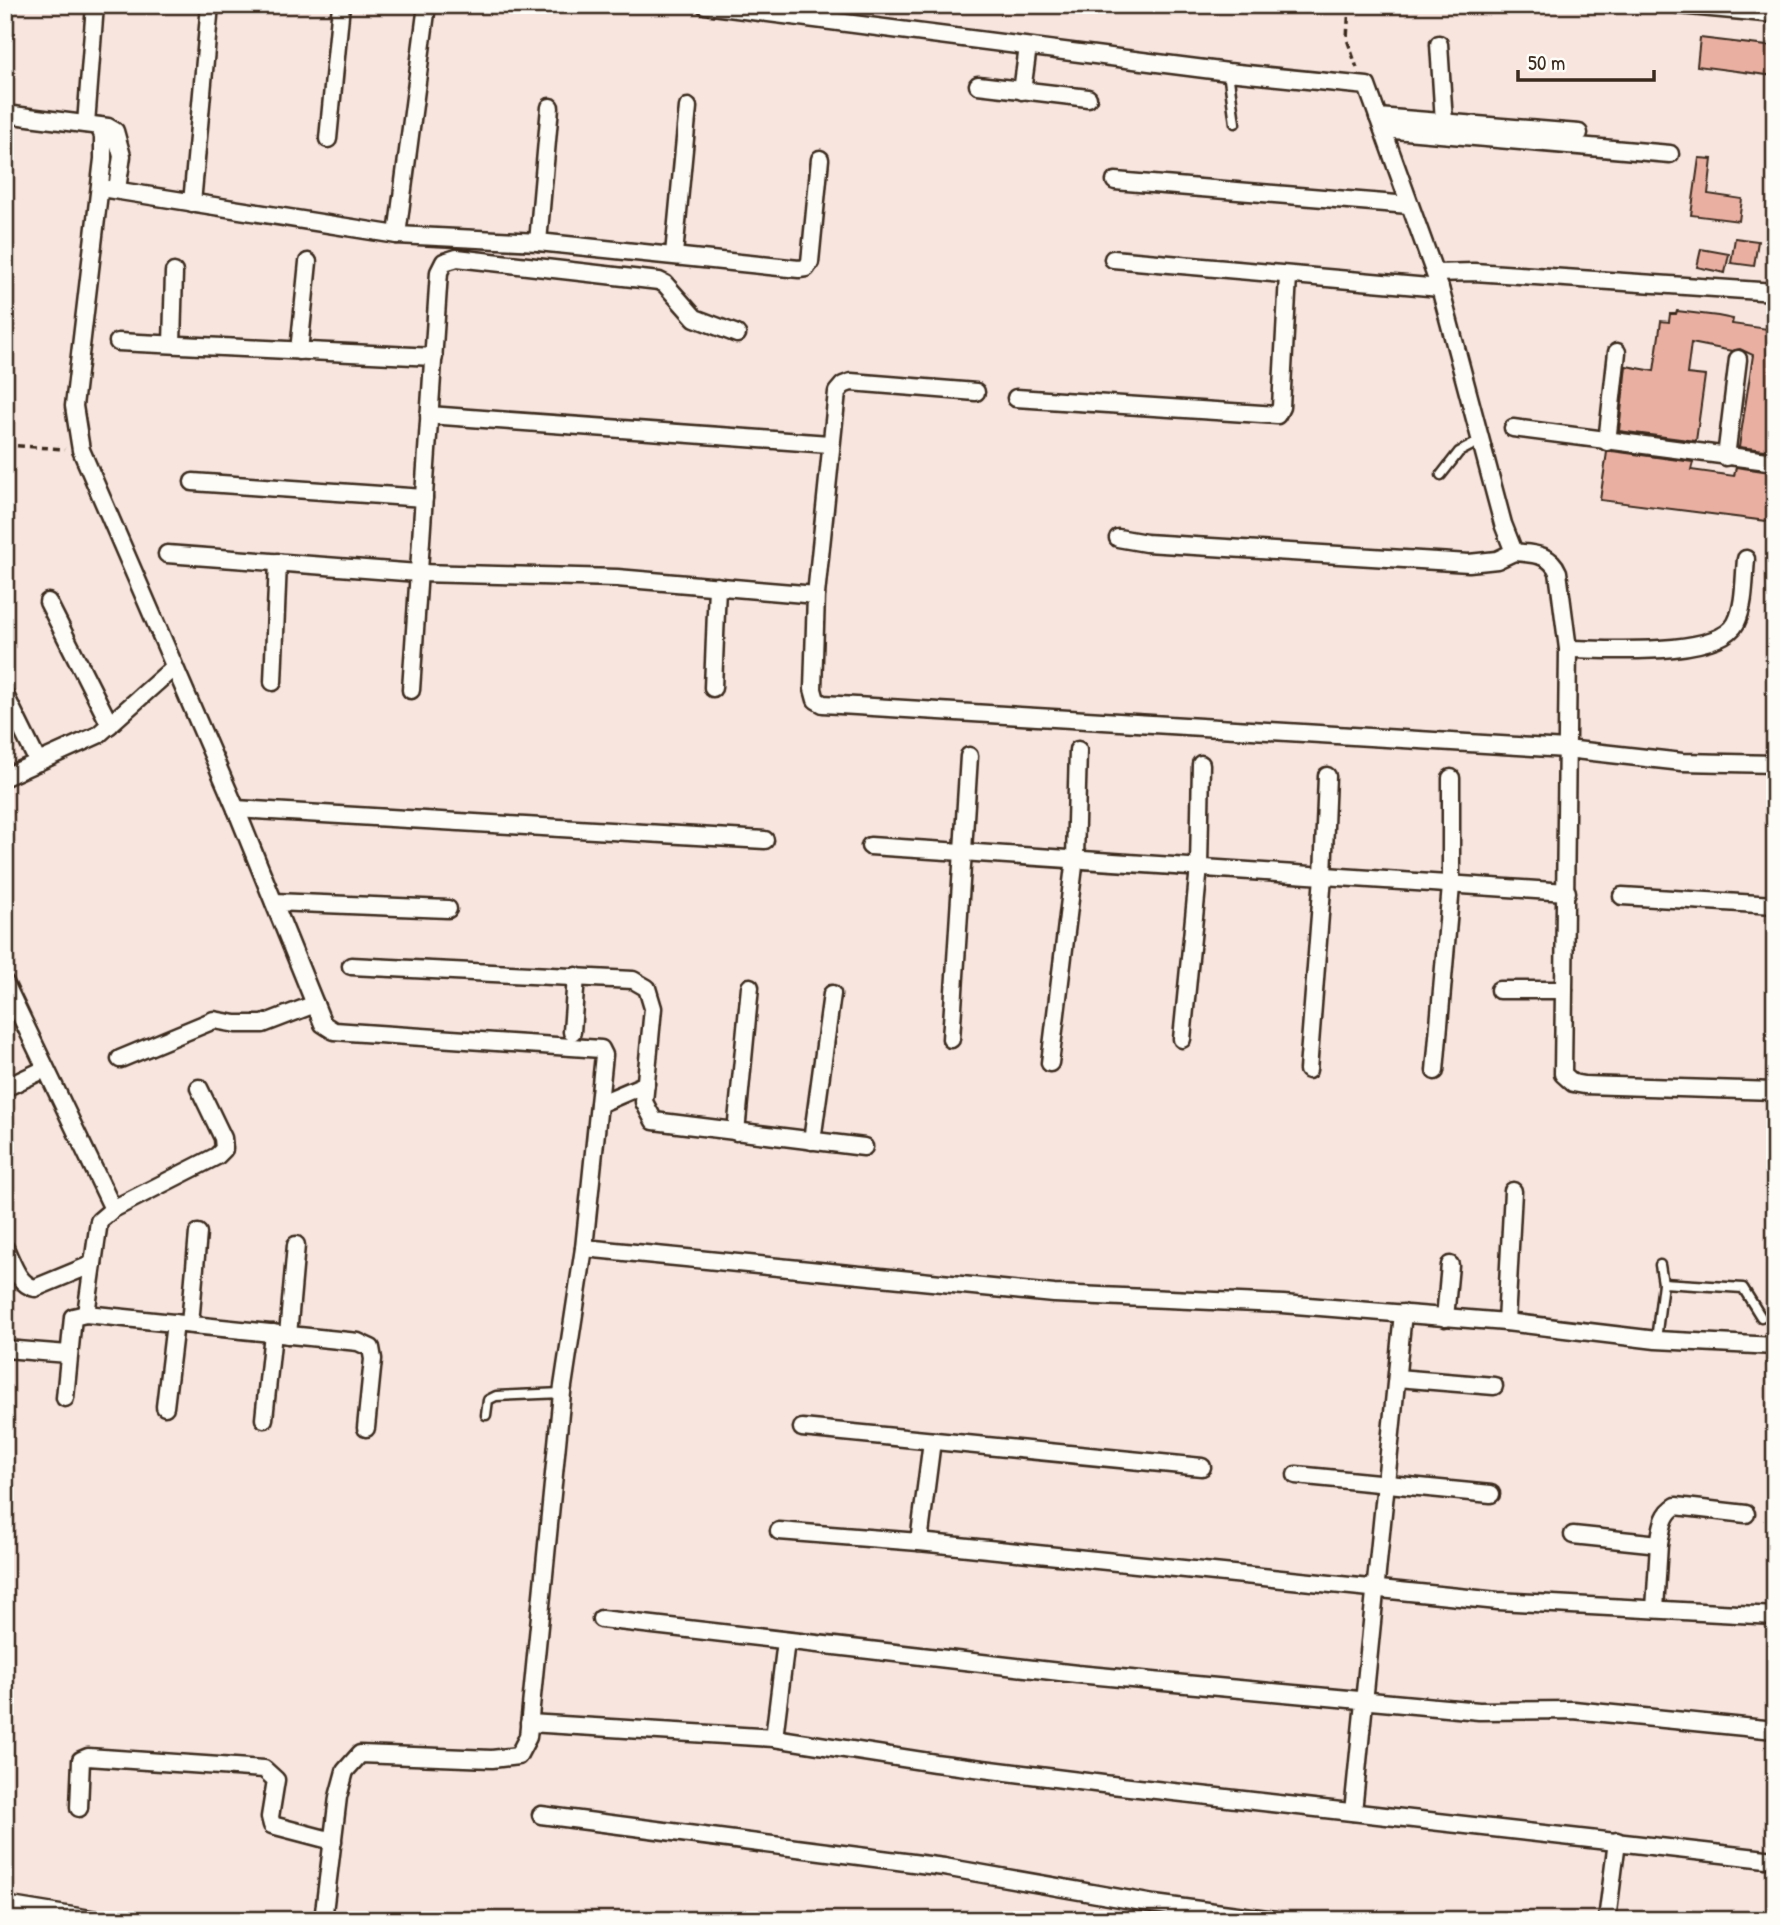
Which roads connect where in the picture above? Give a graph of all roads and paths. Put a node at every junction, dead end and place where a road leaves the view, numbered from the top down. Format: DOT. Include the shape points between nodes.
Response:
graph roads {
  1 [pos="95,5"];
  2 [pos="210,5"];
  3 [pos="341,5"];
  4 [pos="427,5"];
  5 [pos="705,5"];
  6 [pos="1349,5"];
  7 [pos="1679,5"];
  8 [pos="787,11"];
  9 [pos="1775,14"];
  10 [pos="1438,44"];
  11 [pos="1028,47"];
  12 [pos="1228,72"];
  13 [pos="978,86"];
  14 [pos="1367,86"];
  15 [pos="1022,91"];
  16 [pos="1088,98"];
  17 [pos="550,107"];
  18 [pos="688,107"];
  19 [pos="5,114"];
  20 [pos="1444,122"];
  21 [pos="1235,123"];
  22 [pos="1381,123"];
  23 [pos="92,125"];
  24 [pos="1580,133"];
  25 [pos="328,139"];
  26 [pos="1670,154"];
  27 [pos="820,159"];
  28 [pos="1115,180"];
  29 [pos="109,188"];
  30 [pos="192,204"];
  31 [pos="1409,205"];
  32 [pos="397,235"];
  33 [pos="538,242"];
  34 [pos="674,254"];
  35 [pos="1113,259"];
  36 [pos="308,262"];
  37 [pos="174,272"];
  38 [pos="1288,276"];
  39 [pos="1437,280"];
  40 [pos="1775,292"];
  41 [pos="737,334"];
  42 [pos="118,342"];
  43 [pos="172,344"];
  44 [pos="299,351"];
  45 [pos="1617,352"];
  46 [pos="434,358"];
  47 [pos="1738,359"];
  48 [pos="976,392"];
  49 [pos="1016,398"];
  50 [pos="429,415"];
  51 [pos="1513,428"];
  52 [pos="1480,441"];
  53 [pos="1607,442"];
  54 [pos="830,444"];
  55 [pos="5,445"];
  56 [pos="81,450"];
  57 [pos="1726,457"];
  58 [pos="1775,462"];
  59 [pos="1441,475"];
  60 [pos="193,482"];
  61 [pos="424,498"];
  62 [pos="1118,538"];
  63 [pos="1514,552"];
  64 [pos="167,554"];
  65 [pos="1745,559"];
  66 [pos="278,562"];
  67 [pos="418,573"];
  68 [pos="717,586"];
  69 [pos="816,595"];
  70 [pos="48,602"];
  71 [pos="1568,649"];
  72 [pos="173,668"];
  73 [pos="273,682"];
  74 [pos="713,688"];
  75 [pos="411,690"];
  76 [pos="5,695"];
  77 [pos="110,724"];
  78 [pos="1566,749"];
  79 [pos="1078,750"];
  80 [pos="969,756"];
  81 [pos="38,762"];
  82 [pos="1201,764"];
  83 [pos="1775,764"];
  84 [pos="1327,776"];
  85 [pos="5,777"];
  86 [pos="1451,778"];
  87 [pos="236,809"];
  88 [pos="765,840"];
  89 [pos="870,846"];
  90 [pos="963,854"];
  91 [pos="1074,858"];
  92 [pos="1199,867"];
  93 [pos="1323,876"];
  94 [pos="1451,886"];
  95 [pos="1567,892"];
  96 [pos="1622,896"];
  97 [pos="274,902"];
  98 [pos="1775,905"];
  99 [pos="448,909"];
  100 [pos="351,966"];
  101 [pos="576,976"];
  102 [pos="5,984"];
  103 [pos="750,987"];
  104 [pos="1499,990"];
  105 [pos="1564,990"];
  106 [pos="832,994"];
  107 [pos="315,1004"];
  108 [pos="12,1014"];
  109 [pos="572,1032"];
  110 [pos="951,1039"];
  111 [pos="1182,1039"];
  112 [pos="120,1059"];
  113 [pos="1049,1063"];
  114 [pos="45,1069"];
  115 [pos="1308,1070"];
  116 [pos="1435,1071"];
  117 [pos="646,1084"];
  118 [pos="5,1088"];
  119 [pos="199,1088"];
  120 [pos="1775,1091"];
  121 [pos="599,1104"];
  122 [pos="736,1132"];
  123 [pos="812,1141"];
  124 [pos="863,1147"];
  125 [pos="1513,1191"];
  126 [pos="113,1209"];
  127 [pos="198,1233"];
  128 [pos="296,1245"];
  129 [pos="5,1248"];
  130 [pos="584,1248"];
  131 [pos="93,1264"];
  132 [pos="1450,1265"];
  133 [pos="1660,1265"];
  134 [pos="1663,1283"];
  135 [pos="1403,1313"];
  136 [pos="86,1314"];
  137 [pos="1761,1317"];
  138 [pos="1445,1318"];
  139 [pos="1506,1322"];
  140 [pos="183,1324"];
  141 [pos="281,1334"];
  142 [pos="1656,1340"];
  143 [pos="1775,1346"];
  144 [pos="5,1349"];
  145 [pos="68,1354"];
  146 [pos="1398,1378"];
  147 [pos="1494,1386"];
  148 [pos="562,1393"];
  149 [pos="65,1398"];
  150 [pos="165,1408"];
  151 [pos="486,1415"];
  152 [pos="264,1419"];
  153 [pos="366,1428"];
  154 [pos="802,1428"];
  155 [pos="932,1441"];
  156 [pos="1202,1467"];
  157 [pos="1296,1475"];
  158 [pos="1388,1483"];
  159 [pos="1491,1494"];
  160 [pos="1746,1514"];
  161 [pos="779,1531"];
  162 [pos="1573,1535"];
  163 [pos="919,1542"];
  164 [pos="1659,1544"];
  165 [pos="1376,1589"];
  166 [pos="1655,1609"];
  167 [pos="1775,1616"];
  168 [pos="601,1619"];
  169 [pos="786,1641"];
  170 [pos="1365,1700"];
  171 [pos="530,1723"];
  172 [pos="1775,1730"];
  173 [pos="774,1738"];
  174 [pos="79,1808"];
  175 [pos="1353,1812"];
  176 [pos="541,1815"];
  177 [pos="333,1841"];
  178 [pos="1617,1841"];
  179 [pos="1775,1860"];
  180 [pos="5,1905"];
  181 [pos="1152,1912"];
  182 [pos="97,1920"];
  183 [pos="323,1920"];
  184 [pos="1275,1920"];
  185 [pos="1607,1920"];
  1 -- 23 [label="street"];
  2 -- 30 [label="street"];
  3 -- 25 [label="street"];
  4 -- 32 [label="street"];
  5 -- 8 [label="street"];
  6 -- 14 [label="path" via="1347,39"];
  7 -- 9 [label="street"];
  8 -- 11 [label="street"];
  10 -- 20 [label="street"];
  11 -- 12 [label="street"];
  11 -- 15 [label="street"];
  12 -- 14 [label="street"];
  12 -- 21 [label="lane"];
  13 -- 15 [label="street"];
  14 -- 22 [label="street"];
  15 -- 16 [label="street"];
  17 -- 33 [label="street"];
  18 -- 34 [label="street"];
  19 -- 23 [label="street"];
  20 -- 22 [label="street"];
  20 -- 24 [label="street"];
  22 -- 26 [label="street"];
  22 -- 31 [label="street"];
  23 -- 29 [label="street" via="104,146"];
  27 -- 34 [label="street" via="806,268"];
  28 -- 31 [label="street"];
  29 -- 30 [label="street"];
  29 -- 56 [label="street" via="96,206 74,406"];
  30 -- 32 [label="street"];
  31 -- 39 [label="street"];
  32 -- 33 [label="street"];
  33 -- 34 [label="street"];
  35 -- 38 [label="street"];
  36 -- 44 [label="street"];
  37 -- 43 [label="street"];
  38 -- 39 [label="street"];
  38 -- 49 [label="street" via="1277,415"];
  39 -- 40 [label="street" via="1474,272"];
  39 -- 52 [label="street"];
  41 -- 46 [label="street" via="695,318 659,281 457,258 444,262 439,272"];
  42 -- 43 [label="street"];
  43 -- 44 [label="street"];
  44 -- 46 [label="street"];
  45 -- 53 [label="street"];
  46 -- 50 [label="street"];
  47 -- 57 [label="street"];
  48 -- 54 [label="street" via="851,382 838,392"];
  50 -- 54 [label="street"];
  50 -- 61 [label="street"];
  51 -- 53 [label="street"];
  52 -- 59 [label="lane" via="1459,452"];
  52 -- 63 [label="street"];
  53 -- 57 [label="street"];
  54 -- 69 [label="street"];
  55 -- 56 [label="path"];
  56 -- 72 [label="street"];
  57 -- 58 [label="street"];
  60 -- 61 [label="street"];
  61 -- 67 [label="street"];
  62 -- 63 [label="street" via="1469,563 1497,560"];
  63 -- 71 [label="street" via="1542,556 1555,565"];
  64 -- 66 [label="street"];
  65 -- 71 [label="street" via="1740,612 1726,635 1679,647"];
  66 -- 67 [label="street"];
  66 -- 73 [label="street"];
  67 -- 68 [label="street" via="617,578"];
  67 -- 75 [label="street"];
  68 -- 69 [label="street"];
  68 -- 74 [label="street"];
  69 -- 78 [label="street" via="813,690 823,704"];
  70 -- 77 [label="street"];
  71 -- 78 [label="street"];
  72 -- 77 [label="street"];
  72 -- 87 [label="street"];
  76 -- 81 [label="street"];
  77 -- 81 [label="street" via="98,735"];
  78 -- 83 [label="street" via="1682,762"];
  78 -- 95 [label="street"];
  79 -- 91 [label="street"];
  80 -- 90 [label="street"];
  81 -- 85 [label="street"];
  82 -- 92 [label="street"];
  84 -- 93 [label="street"];
  86 -- 94 [label="street"];
  87 -- 88 [label="street"];
  87 -- 97 [label="street"];
  89 -- 90 [label="street"];
  90 -- 91 [label="street"];
  90 -- 110 [label="street"];
  91 -- 92 [label="street"];
  91 -- 113 [label="street"];
  92 -- 93 [label="street"];
  92 -- 111 [label="street"];
  93 -- 94 [label="street"];
  93 -- 115 [label="street"];
  94 -- 95 [label="street"];
  94 -- 116 [label="street"];
  95 -- 105 [label="street"];
  96 -- 98 [label="street"];
  97 -- 99 [label="street"];
  97 -- 107 [label="street"];
  100 -- 101 [label="street"];
  101 -- 109 [label="street"];
  101 -- 117 [label="street" via="633,980 648,988 653,1009"];
  102 -- 108 [label="street"];
  103 -- 122 [label="street"];
  104 -- 105 [label="street"];
  105 -- 120 [label="street" via="1563,1074 1573,1083"];
  106 -- 123 [label="street"];
  107 -- 112 [label="street" via="263,1024 214,1020"];
  107 -- 121 [label="street" via="323,1024 334,1031 601,1049"];
  108 -- 114 [label="street"];
  114 -- 118 [label="street"];
  114 -- 126 [label="street"];
  117 -- 121 [label="street"];
  117 -- 122 [label="street" via="644,1102 654,1121"];
  119 -- 126 [label="street" via="224,1149"];
  121 -- 130 [label="street"];
  122 -- 123 [label="street"];
  123 -- 124 [label="street"];
  125 -- 139 [label="street"];
  126 -- 131 [label="street" via="99,1221"];
  127 -- 140 [label="street"];
  128 -- 141 [label="street"];
  129 -- 131 [label="street" via="29,1287"];
  130 -- 135 [label="street" via="1054,1294"];
  130 -- 148 [label="street"];
  131 -- 136 [label="street"];
  132 -- 138 [label="street"];
  133 -- 134 [label="lane"];
  134 -- 137 [label="lane" via="1743,1288"];
  134 -- 142 [label="lane"];
  135 -- 138 [label="street"];
  135 -- 146 [label="street"];
  136 -- 140 [label="street"];
  136 -- 145 [label="street" via="73,1317"];
  138 -- 139 [label="street"];
  139 -- 142 [label="street"];
  140 -- 141 [label="street"];
  140 -- 150 [label="street"];
  141 -- 152 [label="street"];
  141 -- 153 [label="street" via="358,1342 371,1348"];
  142 -- 143 [label="street"];
  144 -- 145 [label="street"];
  145 -- 149 [label="street"];
  146 -- 147 [label="street"];
  146 -- 158 [label="street"];
  148 -- 151 [label="lane" via="496,1396 488,1400"];
  148 -- 171 [label="street"];
  154 -- 155 [label="street"];
  155 -- 156 [label="street"];
  155 -- 163 [label="street"];
  157 -- 158 [label="street"];
  158 -- 159 [label="street"];
  158 -- 165 [label="street"];
  160 -- 164 [label="street" via="1676,1506 1663,1521"];
  161 -- 163 [label="street"];
  162 -- 164 [label="street"];
  163 -- 165 [label="street"];
  164 -- 166 [label="street"];
  165 -- 166 [label="street"];
  165 -- 170 [label="street"];
  166 -- 167 [label="street"];
  168 -- 169 [label="street"];
  169 -- 170 [label="street"];
  169 -- 173 [label="street"];
  170 -- 172 [label="street" via="1479,1711 1573,1710"];
  170 -- 175 [label="street"];
  171 -- 173 [label="street"];
  171 -- 177 [label="street" via="518,1756 360,1754 345,1771"];
  173 -- 175 [label="street" via="935,1763"];
  174 -- 177 [label="street" via="80,1760 88,1757 264,1769 276,1780 272,1825"];
  175 -- 178 [label="street"];
  176 -- 181 [label="street" via="944,1867"];
  177 -- 183 [label="street"];
  178 -- 179 [label="street"];
  178 -- 185 [label="street"];
  180 -- 182 [label="street"];
  181 -- 184 [label="street"];
}
